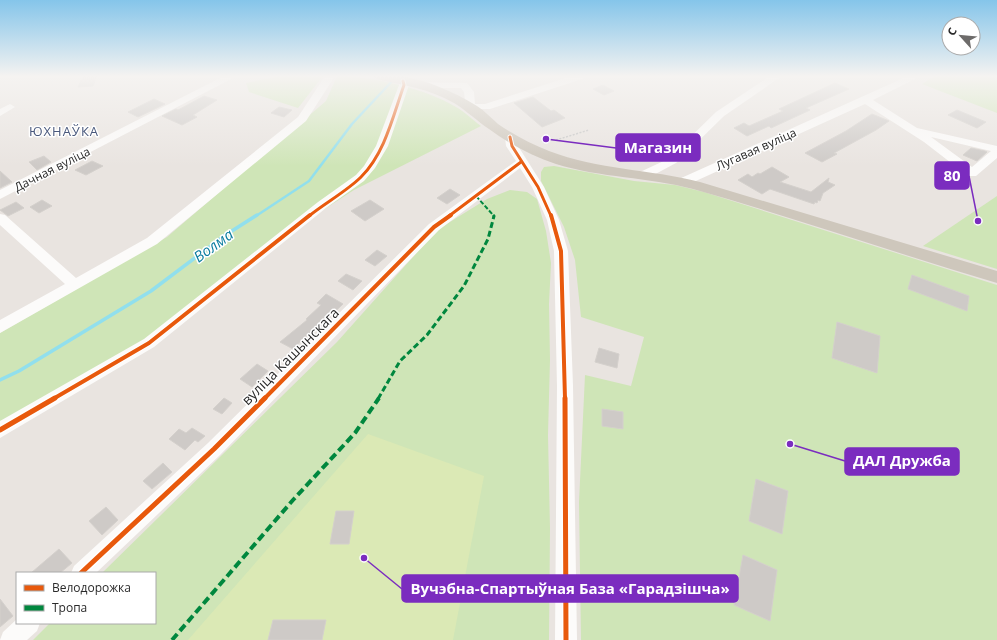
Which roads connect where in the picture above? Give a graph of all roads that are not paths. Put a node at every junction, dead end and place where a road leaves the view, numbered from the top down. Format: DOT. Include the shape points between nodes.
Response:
graph roads {
  1 [pos="174,106"];
  2 [pos="311,106"];
  3 [pos="396,106"];
  4 [pos="470,106"];
  5 [pos="476,106"];
  6 [pos="492,106"];
  7 [pos="732,106"];
  8 [pos="852,106"];
  9 [pos="874,106"];
  10 [pos="10,107"];
  11 [pos="479,110"];
  12 [pos="0,112"];
  13 [pos="911,129"];
  14 [pos="510,137"];
  15 [pos="997,150"];
  16 [pos="521,162"];
  17 [pos="644,176"];
  18 [pos="683,182"];
  19 [pos="0,195"];
  20 [pos="0,218"];
  21 [pos="997,277"];
  22 [pos="75,285"];
  23 [pos="0,327"];
  24 [pos="0,430"];
  25 [pos="82,572"];
  26 [pos="28,624"];
  27 [pos="11,640"];
  28 [pos="566,640"];
  1 -- 19 [label="street, Дачная вуліца"];
  2 -- 22 [label="street" via="302,119 152,241"];
  3 -- 24 [label="street" via="382,146 360,178 322,205 149,343"];
  4 -- 11 [label="main road"];
  5 -- 11 [label="street"];
  6 -- 11 [label="street"];
  7 -- 17 [label="street" via="720,114 672,161"];
  8 -- 18 [label="street, Лугавая вуліца"];
  9 -- 13 [label="street"];
  10 -- 12 [label="street"];
  11 -- 14 [label="main road" via="494,127"];
  13 -- 15 [label="street"];
  13 -- 15 [label="street" via="972,173"];
  14 -- 16 [label="street"];
  14 -- 17 [label="main road" via="544,154 576,165"];
  16 -- 25 [label="street, вуліца Кашынскага" via="434,227 214,449"];
  16 -- 28 [label="street" via="538,187 553,220 561,251 565,386"];
  17 -- 18 [label="main road"];
  18 -- 21 [label="main road"];
  20 -- 22 [label="street"];
  22 -- 23 [label="street"];
  26 -- 27 [label="street"];
}
